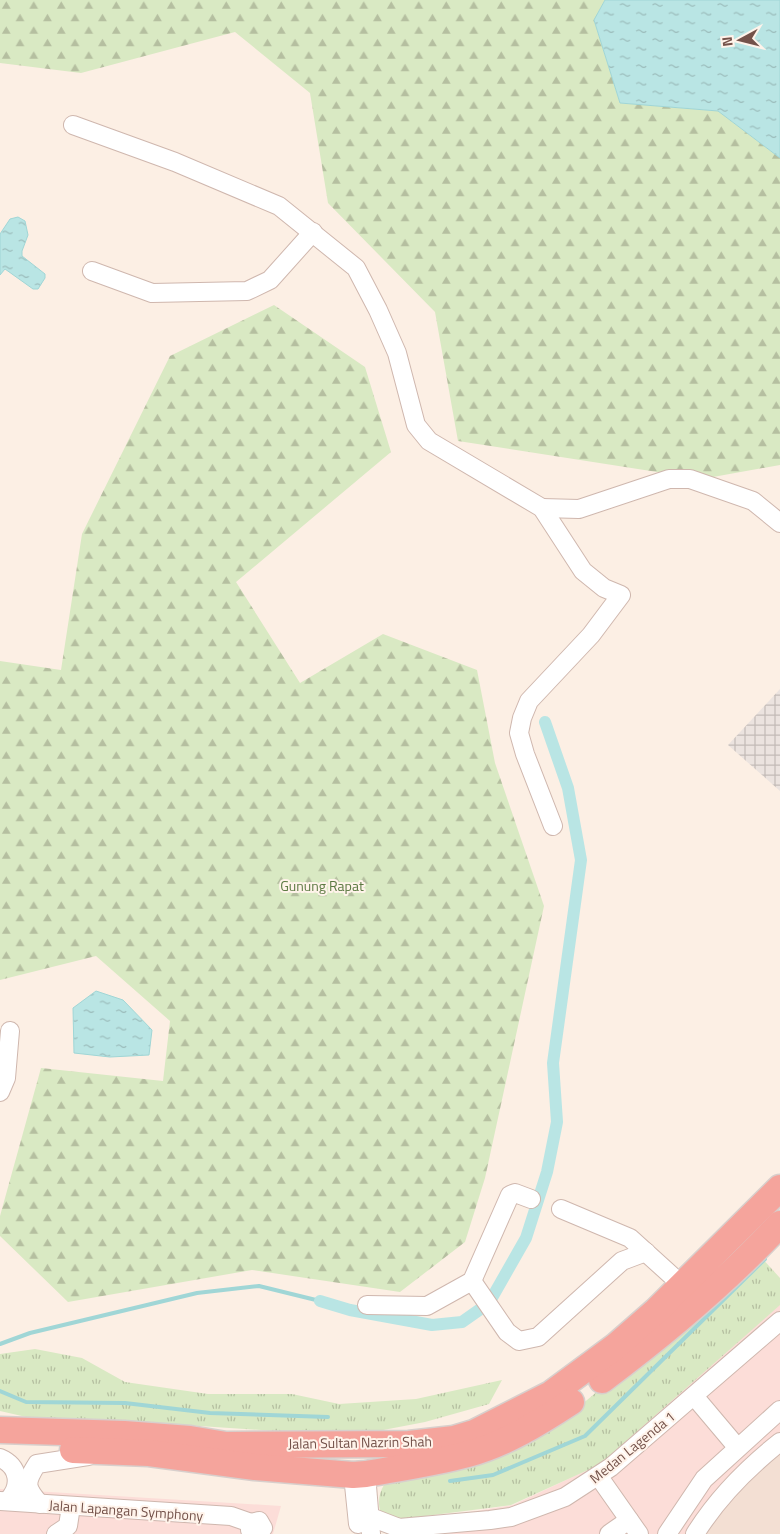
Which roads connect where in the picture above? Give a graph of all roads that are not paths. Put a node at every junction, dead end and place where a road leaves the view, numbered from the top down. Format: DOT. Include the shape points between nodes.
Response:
graph roads {
  1 [pos="73,125"];
  2 [pos="313,232"];
  3 [pos="92,271"];
  4 [pos="542,508"];
  5 [pos="780,524"];
  6 [pos="553,826"];
  7 [pos="10,1031"];
  8 [pos="0,1092"];
  9 [pos="780,1188"];
  10 [pos="780,1194"];
  11 [pos="531,1199"];
  12 [pos="561,1209"];
  13 [pos="777,1235"];
  14 [pos="646,1252"];
  15 [pos="716,1252"];
  16 [pos="682,1284"];
  17 [pos="476,1286"];
  18 [pos="367,1305"];
  19 [pos="780,1322"];
  20 [pos="694,1396"];
  21 [pos="780,1410"];
  22 [pos="0,1430"];
  23 [pos="780,1442"];
  24 [pos="409,1444"];
  25 [pos="226,1445"];
  26 [pos="0,1446"];
  27 [pos="737,1447"];
  28 [pos="97,1452"];
  29 [pos="0,1458"];
  30 [pos="360,1469"];
  31 [pos="599,1477"];
  32 [pos="3,1502"];
  33 [pos="40,1504"];
  34 [pos="70,1506"];
  35 [pos="368,1516"];
  36 [pos="634,1527"];
  37 [pos="257,1531"];
  38 [pos="395,1531"];
  39 [pos="56,1534"];
  40 [pos="359,1534"];
  41 [pos="371,1534"];
  42 [pos="609,1534"];
  43 [pos="667,1534"];
  44 [pos="695,1534"];
  1 -- 2 [label="street" via="175,162 279,206"];
  2 -- 3 [label="street" via="270,280 247,291 152,293"];
  2 -- 4 [label="street" via="356,268 396,352 416,425 429,441"];
  4 -- 5 [label="street" via="579,509 669,479 690,479 753,500"];
  4 -- 6 [label="street" via="584,571 604,588 620,595 590,635 528,701 522,718 519,733 525,754"];
  7 -- 8 [label="street" via="6,1078"];
  9 -- 15 [label="highway, Jalan Sultan Nazrin Shah"];
  10 -- 13 [label="highway" via="768,1225"];
  11 -- 17 [label="street" via="515,1193 510,1195"];
  12 -- 14 [label="street" via="630,1238"];
  13 -- 15 [label="highway" via="743,1238"];
  13 -- 30 [label="highway, Jalan Sultan Nazrin Shah" via="631,1358 578,1398 523,1431 468,1454"];
  14 -- 16 [label="street"];
  14 -- 17 [label="street" via="622,1260 538,1337 519,1341 506,1332"];
  15 -- 16 [label="highway, Jalan Sultan Nazrin Shah"];
  16 -- 24 [label="highway, Jalan Sultan Nazrin Shah" via="616,1346 550,1394 474,1433"];
  17 -- 18 [label="street" via="426,1306"];
  19 -- 20 [label="street, Medan Lagenda 1"];
  20 -- 27 [label="street"];
  20 -- 31 [label="street, Medan Lagenda 1"];
  21 -- 27 [label="street"];
  22 -- 25 [label="highway, Jalan Sultan Nazrin Shah" via="124,1434"];
  23 -- 44 [label="street" via="737,1479"];
  24 -- 25 [label="highway, Jalan Sultan Nazrin Shah"];
  24 -- 30 [label="highway"];
  25 -- 30 [label="highway"];
  26 -- 28 [label="highway, Jalan Sultan Nazrin Shah"];
  27 -- 43 [label="street" via="704,1479"];
  28 -- 30 [label="highway, Jalan Sultan Nazrin Shah" via="149,1453 255,1467"];
  28 -- 33 [label="street" via="84,1458 37,1464 28,1483 29,1492"];
  29 -- 32 [label="street" via="11,1464 17,1484 16,1492"];
  30 -- 35 [label="street"];
  30 -- 40 [label="street"];
  31 -- 36 [label="street"];
  31 -- 38 [label="street, Medan Lagenda 1" via="565,1497 511,1517"];
  32 -- 33 [label="street, Jalan Lapangan Symphony"];
  33 -- 34 [label="street, Jalan Lapangan Symphony"];
  34 -- 37 [label="street, Jalan Lapangan Symphony" via="232,1516"];
  34 -- 39 [label="street" via="68,1526"];
  35 -- 38 [label="street"];
  35 -- 41 [label="street"];
  36 -- 42 [label="street"];
}
